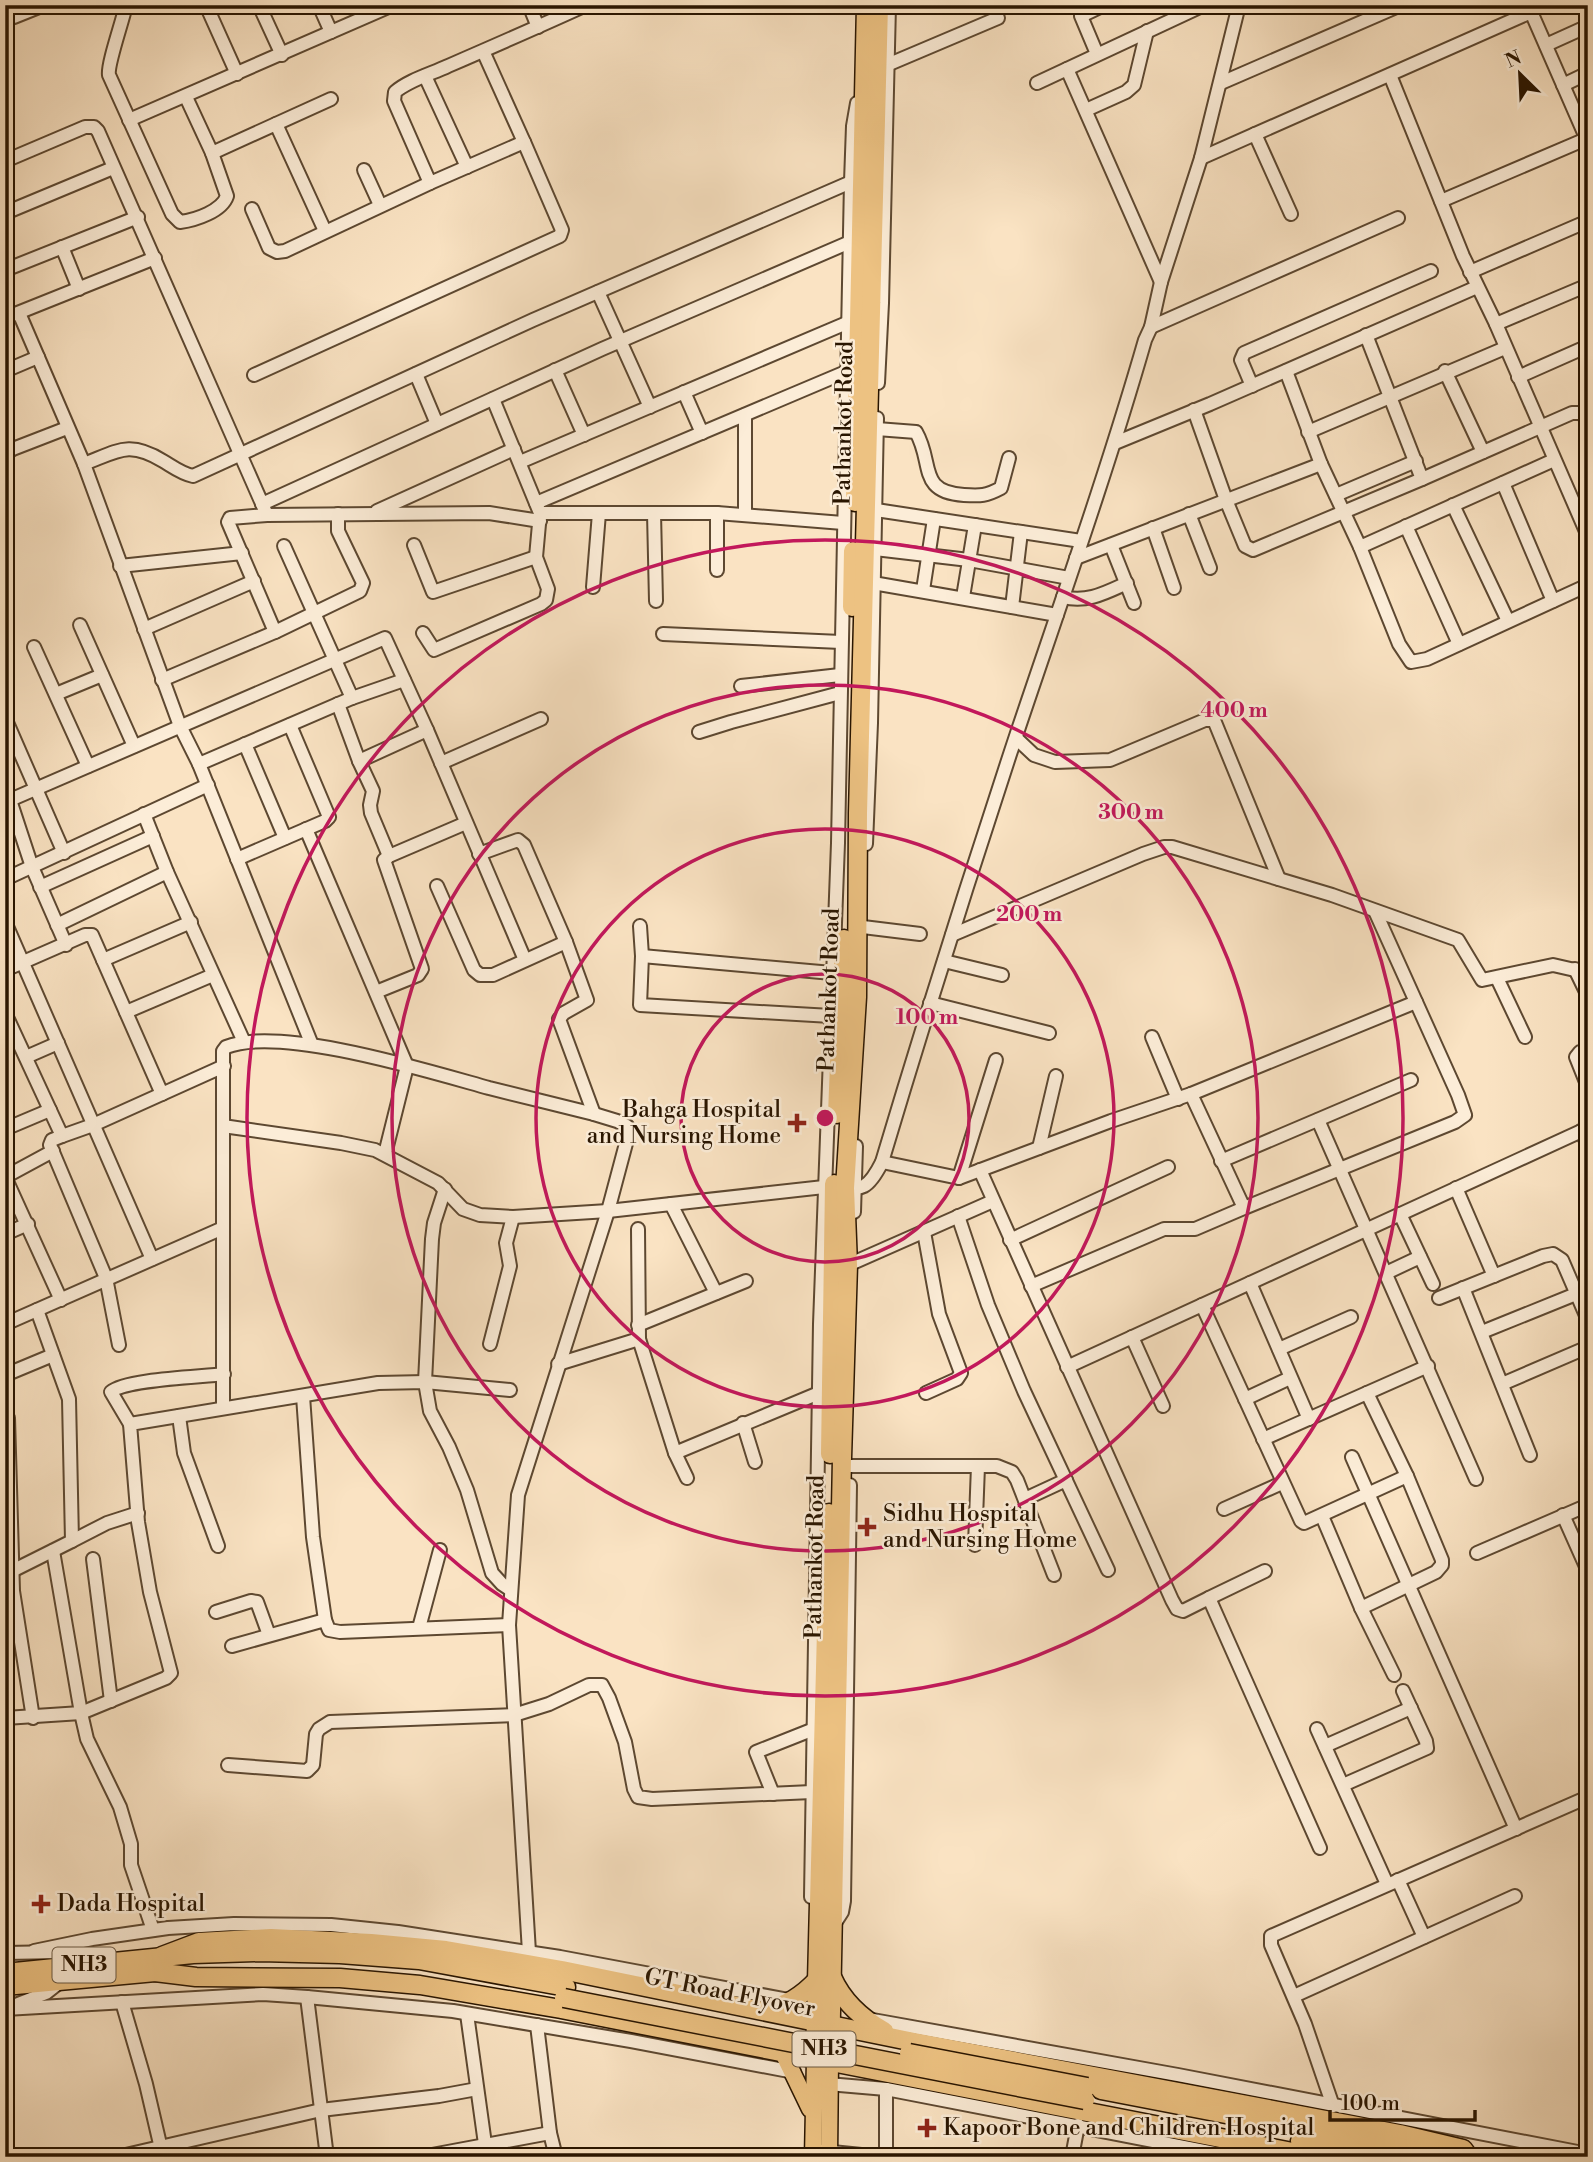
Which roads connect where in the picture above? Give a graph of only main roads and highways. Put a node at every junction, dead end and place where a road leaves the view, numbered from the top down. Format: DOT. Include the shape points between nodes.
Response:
graph roads {
  1 [pos="866,5"];
  2 [pos="878,5"];
  3 [pos="839,1188"];
  4 [pos="158,1964"];
  5 [pos="5,1973"];
  6 [pos="824,1978"];
  7 [pos="5,1986"];
  8 [pos="762,2011"];
  9 [pos="823,2023"];
  10 [pos="896,2038"];
  11 [pos="783,2053"];
  12 [pos="822,2060"];
  13 [pos="1086,2093"];
  14 [pos="814,2118"];
  15 [pos="821,2154"];
  16 [pos="1318,2157"];
  17 [pos="1379,2157"];
  18 [pos="1449,2157"];
  19 [pos="1469,2157"];
  1 -- 3 [label="highway"];
  2 -- 3 [label="highway, Pathankot Road" via="857,997"];
  3 -- 6 [label="highway" via="830,1461"];
  3 -- 6 [label="highway, Pathankot Road" via="851,1264 833,1927"];
  4 -- 5 [label="highway, NH3" via="130,1960"];
  4 -- 7 [label="highway, NH3"];
  4 -- 8 [label="highway" via="199,1942 271,1938 371,1943 446,1950"];
  4 -- 11 [label="highway" via="196,1978 340,1978 420,1986"];
  4 -- 13 [label="highway, GT Road Flyover / NH3, bridge" via="342,1966 565,1992"];
  6 -- 8 [label="highway" via="794,2001"];
  6 -- 9 [label="highway"];
  6 -- 10 [label="highway" via="863,2019"];
  8 -- 9 [label="highway"];
  9 -- 10 [label="highway"];
  9 -- 12 [label="highway"];
  10 -- 19 [label="highway" via="1400,2134 1463,2149"];
  11 -- 12 [label="highway"];
  11 -- 14 [label="main road"];
  12 -- 14 [label="main road"];
  12 -- 15 [label="main road" via="828,2084"];
  12 -- 16 [label="highway"];
  13 -- 17 [label="highway, GT Road Flyover / NH3"];
  13 -- 18 [label="highway, GT Road Flyover / NH3"];
  14 -- 15 [label="main road"];
}
